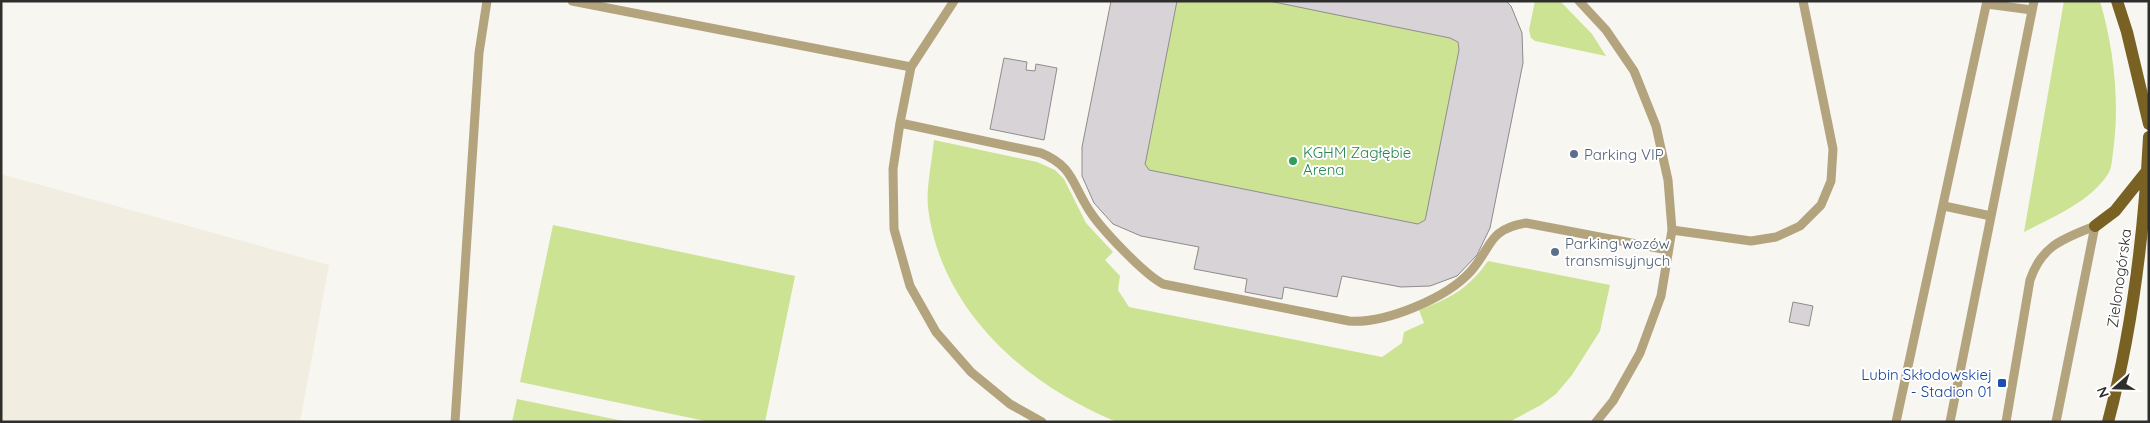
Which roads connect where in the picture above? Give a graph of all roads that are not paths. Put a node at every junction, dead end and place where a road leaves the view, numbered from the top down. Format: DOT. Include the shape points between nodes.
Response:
graph roads {
  1 [pos="487,1"];
  2 [pos="572,1"];
  3 [pos="954,1"];
  4 [pos="1579,1"];
  5 [pos="1803,1"];
  6 [pos="2117,1"];
  7 [pos="1987,2"];
  8 [pos="2033,6"];
  9 [pos="911,67"];
  10 [pos="900,123"];
  11 [pos="2149,124"];
  12 [pos="2149,137"];
  13 [pos="2147,171"];
  14 [pos="1944,206"];
  15 [pos="1991,216"];
  16 [pos="2095,226"];
  17 [pos="1672,230"];
  18 [pos="1668,250"];
  19 [pos="455,422"];
  20 [pos="1042,422"];
  21 [pos="1596,422"];
  22 [pos="1896,422"];
  23 [pos="1950,422"];
  24 [pos="2006,422"];
  25 [pos="2056,422"];
  26 [pos="2108,422"];
  1 -- 19 [label="lane" via="479,53"];
  2 -- 9 [label="lane"];
  3 -- 9 [label="lane"];
  4 -- 17 [label="lane" via="1606,30 1634,71 1656,126 1668,180"];
  5 -- 17 [label="lane" via="1833,148 1831,181 1821,205 1800,226 1776,237 1751,241"];
  6 -- 11 [label="main road"];
  7 -- 8 [label="lane"];
  7 -- 14 [label="lane"];
  8 -- 15 [label="lane"];
  9 -- 10 [label="lane"];
  10 -- 18 [label="lane" via="1057,159 1096,220 1144,272 1163,284 1349,321 1382,318 1449,289 1471,271 1496,234 1509,226 1526,223"];
  10 -- 20 [label="lane" via="893,170 894,229 910,286 936,332 971,372 1010,404"];
  12 -- 13 [label="main road, Zielonogórska"];
  13 -- 16 [label="main road" via="2114,212"];
  13 -- 26 [label="main road, Zielonogórska" via="2128,338"];
  14 -- 15 [label="lane"];
  14 -- 22 [label="lane"];
  15 -- 23 [label="lane"];
  16 -- 24 [label="lane" via="2054,244 2036,265 2030,280"];
  16 -- 25 [label="lane"];
  17 -- 18 [label="lane"];
  18 -- 21 [label="lane" via="1661,296 1640,353 1613,401"];
}
